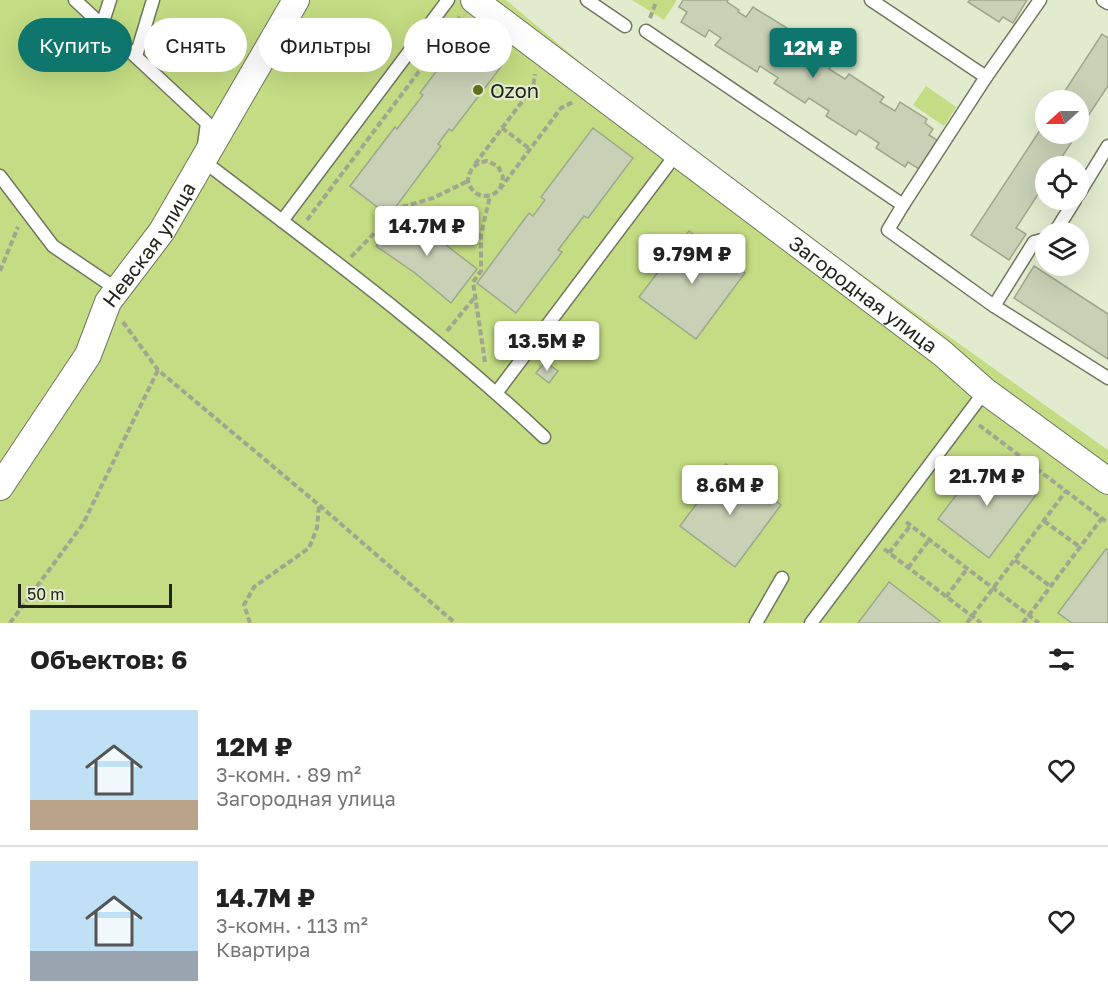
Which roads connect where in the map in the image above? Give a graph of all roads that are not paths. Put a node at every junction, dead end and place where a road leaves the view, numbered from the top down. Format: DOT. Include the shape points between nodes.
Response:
graph roads {
  1 [pos="75,0"];
  2 [pos="110,0"];
  3 [pos="153,0"];
  4 [pos="296,0"];
  5 [pos="448,0"];
  6 [pos="587,0"];
  7 [pos="871,0"];
  8 [pos="1040,0"];
  9 [pos="1103,0"];
  10 [pos="1108,3"];
  11 [pos="470,4"];
  12 [pos="94,18"];
  13 [pos="104,18"];
  14 [pos="625,26"];
  15 [pos="646,31"];
  16 [pos="132,52"];
  17 [pos="136,56"];
  18 [pos="986,76"];
  19 [pos="1108,146"];
  20 [pos="677,153"];
  21 [pos="202,160"];
  22 [pos="0,176"];
  23 [pos="1089,177"];
  24 [pos="903,205"];
  25 [pos="282,221"];
  26 [pos="1035,242"];
  27 [pos="113,296"];
  28 [pos="994,306"];
  29 [pos="1108,378"];
  30 [pos="985,391"];
  31 [pos="497,392"];
  32 [pos="544,437"];
  33 [pos="1108,481"];
  34 [pos="0,487"];
  35 [pos="782,579"];
  36 [pos="756,623"];
  37 [pos="811,623"];
  1 -- 12 [label="lane"];
  2 -- 13 [label="lane"];
  3 -- 17 [label="lane"];
  4 -- 21 [label="street, Невская улица"];
  5 -- 25 [label="lane"];
  6 -- 14 [label="lane"];
  7 -- 18 [label="lane"];
  8 -- 18 [label="lane"];
  9 -- 10 [label="lane"];
  11 -- 20 [label="street, Загородная улица"];
  15 -- 24 [label="lane"];
  16 -- 17 [label="lane"];
  17 -- 21 [label="lane" via="207,123"];
  18 -- 24 [label="lane"];
  19 -- 23 [label="lane"];
  20 -- 30 [label="street, Загородная улица" via="942,353"];
  20 -- 31 [label="lane"];
  21 -- 25 [label="lane"];
  21 -- 27 [label="street, Невская улица" via="162,231"];
  22 -- 27 [label="lane" via="53,246"];
  24 -- 28 [label="lane" via="888,230"];
  25 -- 31 [label="lane" via="373,289"];
  26 -- 28 [label="lane"];
  27 -- 34 [label="street, Невская улица" via="88,355"];
  28 -- 29 [label="lane"];
  30 -- 33 [label="street, Загородная улица"];
  30 -- 37 [label="lane"];
  31 -- 32 [label="lane"];
  35 -- 36 [label="lane"];
}
